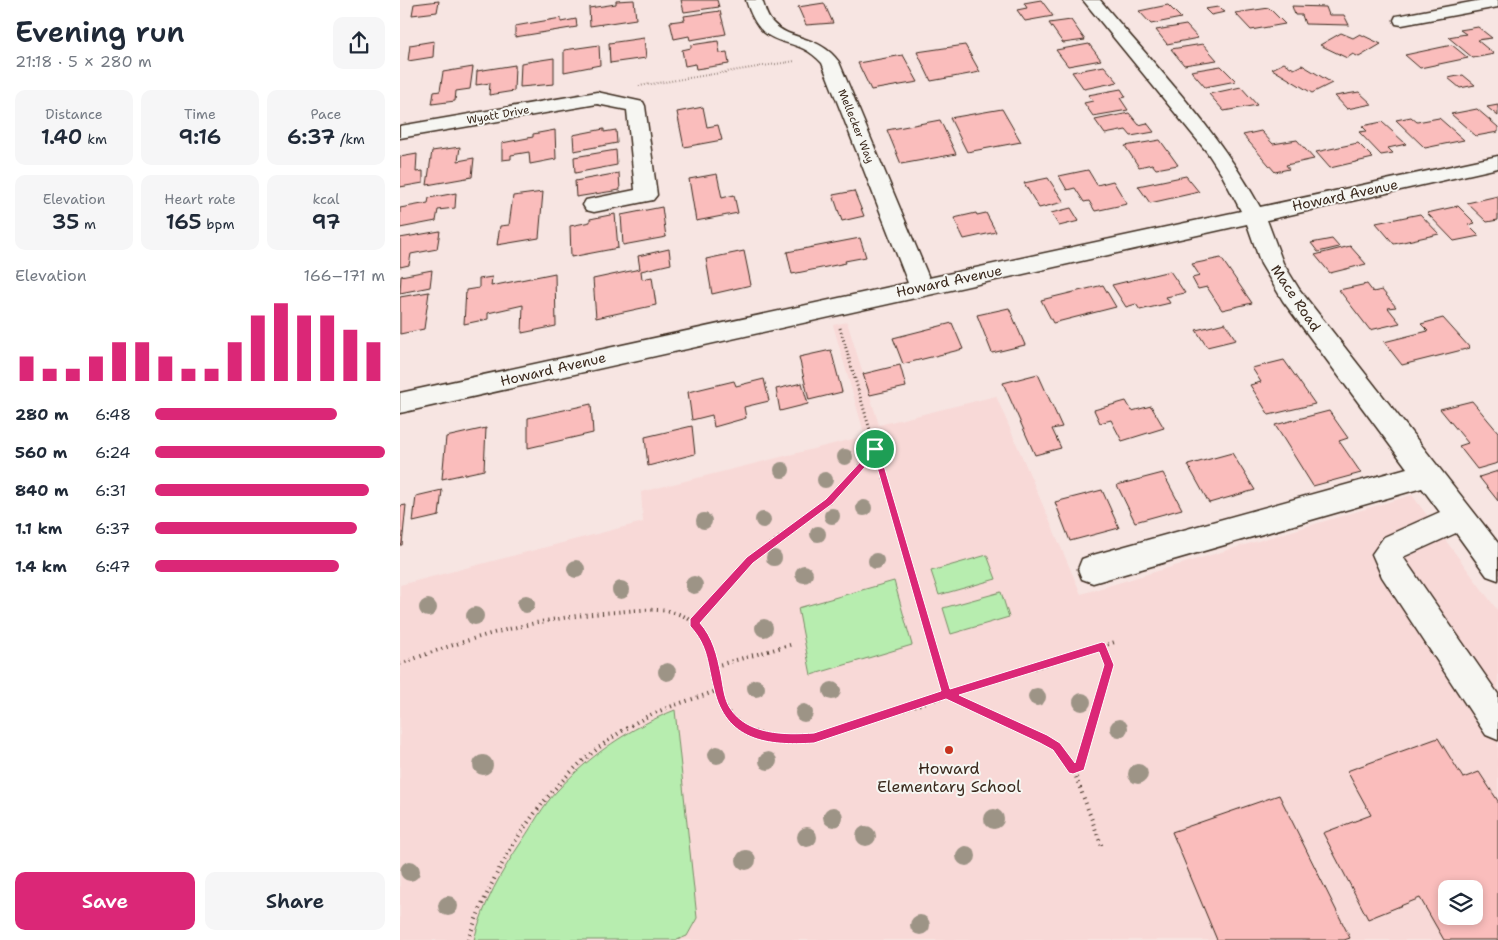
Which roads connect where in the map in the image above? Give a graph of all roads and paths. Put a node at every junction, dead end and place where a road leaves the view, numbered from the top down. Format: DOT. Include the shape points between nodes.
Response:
graph roads {
  1 [pos="754,0"];
  2 [pos="1091,0"];
  3 [pos="1498,2"];
  4 [pos="1402,20"];
  5 [pos="796,60"];
  6 [pos="640,86"];
  7 [pos="400,132"];
  8 [pos="1498,162"];
  9 [pos="594,205"];
  10 [pos="1254,215"];
  11 [pos="920,287"];
  12 [pos="834,307"];
  13 [pos="400,403"];
  14 [pos="875,449"];
  15 [pos="1428,474"];
  16 [pos="1461,517"];
  17 [pos="1498,566"];
  18 [pos="1093,569"];
  19 [pos="694,623"];
  20 [pos="1115,642"];
  21 [pos="793,644"];
  22 [pos="1102,646"];
  23 [pos="400,664"];
  24 [pos="716,666"];
  25 [pos="719,690"];
  26 [pos="947,694"];
  27 [pos="1498,724"];
  28 [pos="1073,769"];
  29 [pos="1102,847"];
  30 [pos="468,940"];
  1 -- 11 [label="street, Mellecker Way" via="767,27 823,51 830,62"];
  2 -- 10 [label="street, Mace Road" via="1214,148"];
  3 -- 4 [label="street"];
  5 -- 6 [label="path"];
  7 -- 9 [label="street, Wyatt Drive" via="597,98 636,106 646,196"];
  8 -- 10 [label="street, Howard Avenue"];
  10 -- 11 [label="street, Howard Avenue"];
  10 -- 15 [label="street, Mace Road" via="1272,264 1291,295"];
  11 -- 12 [label="street, Howard Avenue"];
  12 -- 13 [label="street, Howard Avenue"];
  12 -- 14 [label="path"];
  14 -- 19 [label="path" via="829,501 750,560"];
  14 -- 26 [label="path"];
  15 -- 16 [label="street, Mace Road"];
  15 -- 18 [label="street"];
  16 -- 17 [label="street, Mace Road"];
  16 -- 27 [label="street" via="1394,546 1387,554 1392,567"];
  19 -- 23 [label="path" via="665,610 570,616 489,633"];
  19 -- 24 [label="path" via="704,634"];
  20 -- 22 [label="path"];
  21 -- 24 [label="path"];
  22 -- 26 [label="path"];
  22 -- 28 [label="path" via="1109,665 1080,766"];
  24 -- 25 [label="path"];
  25 -- 26 [label="path" via="725,710 739,726 757,734 795,739 814,738"];
  25 -- 30 [label="path" via="639,720 578,764 552,791 504,859 476,913"];
  26 -- 28 [label="path" via="1044,739 1056,747"];
  28 -- 29 [label="path"];
}
